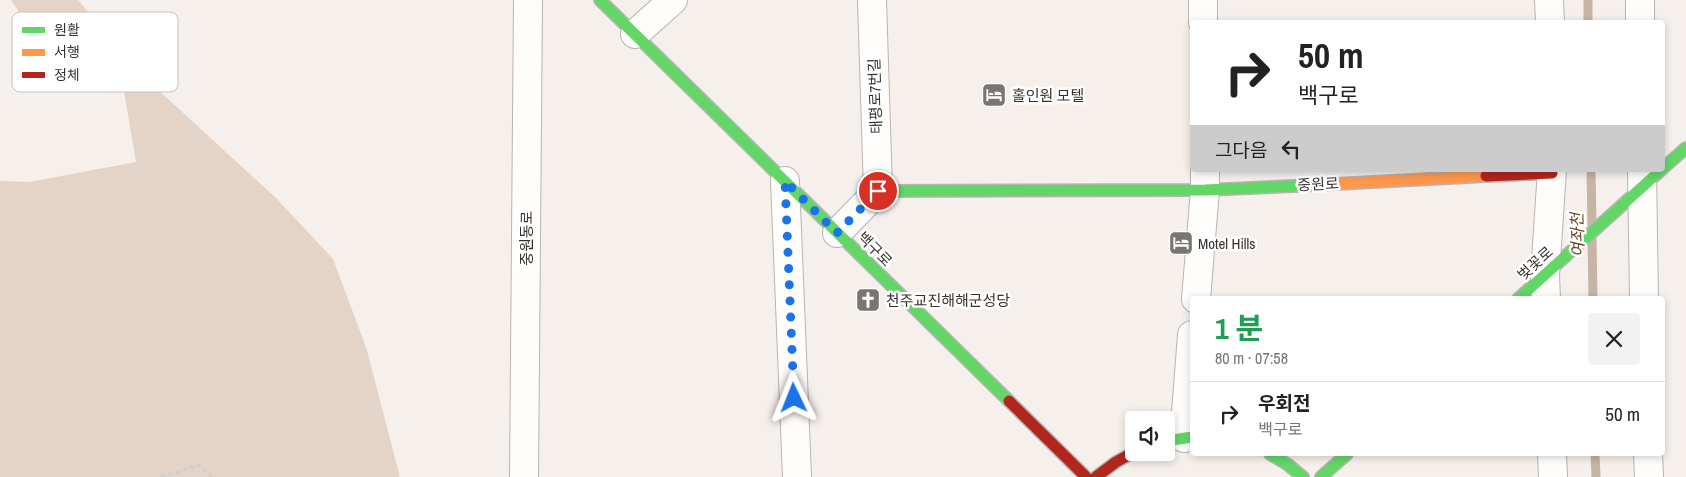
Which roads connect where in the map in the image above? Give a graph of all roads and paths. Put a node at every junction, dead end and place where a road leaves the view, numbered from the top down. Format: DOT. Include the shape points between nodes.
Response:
graph roads {
  1 [pos="528,0"];
  2 [pos="600,0"];
  3 [pos="673,0"];
  4 [pos="872,0"];
  5 [pos="1203,0"];
  6 [pos="1549,0"];
  7 [pos="1640,0"];
  8 [pos="1203,20"];
  9 [pos="1550,20"];
  10 [pos="1640,20"];
  11 [pos="635,34"];
  12 [pos="1686,148"];
  13 [pos="1665,164"];
  14 [pos="1552,172"];
  15 [pos="1652,174"];
  16 [pos="1205,180"];
  17 [pos="785,181"];
  18 [pos="878,191"];
  19 [pos="837,233"];
  20 [pos="1546,287"];
  21 [pos="1196,296"];
  22 [pos="1525,296"];
  23 [pos="1644,296"];
  24 [pos="1190,354"];
  25 [pos="1181,439"];
  26 [pos="1273,456"];
  27 [pos="1345,456"];
  28 [pos="1552,456"];
  29 [pos="1648,456"];
  30 [pos="1125,457"];
  31 [pos="161,477"];
  32 [pos="212,477"];
  33 [pos="524,477"];
  34 [pos="797,477"];
  35 [pos="1086,477"];
  36 [pos="1096,477"];
  37 [pos="1303,477"];
  38 [pos="1321,477"];
  39 [pos="1553,477"];
  40 [pos="1649,477"];
  1 -- 33 [label="street, 중원동로"];
  2 -- 11 [label="street, 백구로"];
  3 -- 11 [label="street"];
  4 -- 18 [label="street, 태평로7번길"];
  5 -- 8 [label="street"];
  6 -- 9 [label="street"];
  7 -- 10 [label="street"];
  11 -- 17 [label="street, 백구로"];
  12 -- 13 [label="street, 벚꽃로"];
  14 -- 16 [label="street, 중원로"];
  14 -- 20 [label="street"];
  15 -- 20 [label="street, 벚꽃로" via="1576,248"];
  15 -- 23 [label="street"];
  16 -- 18 [label="street, 중원로"];
  16 -- 21 [label="street"];
  17 -- 19 [label="street, 백구로"];
  17 -- 34 [label="street"];
  18 -- 19 [label="street"];
  19 -- 35 [label="street, 백구로"];
  20 -- 22 [label="street, 벚꽃로"];
  24 -- 25 [label="street"];
  26 -- 37 [label="street"];
  27 -- 38 [label="street"];
  28 -- 39 [label="street"];
  29 -- 40 [label="street"];
  30 -- 36 [label="street"];
  31 -- 32 [label="path" via="199,465"];
}
